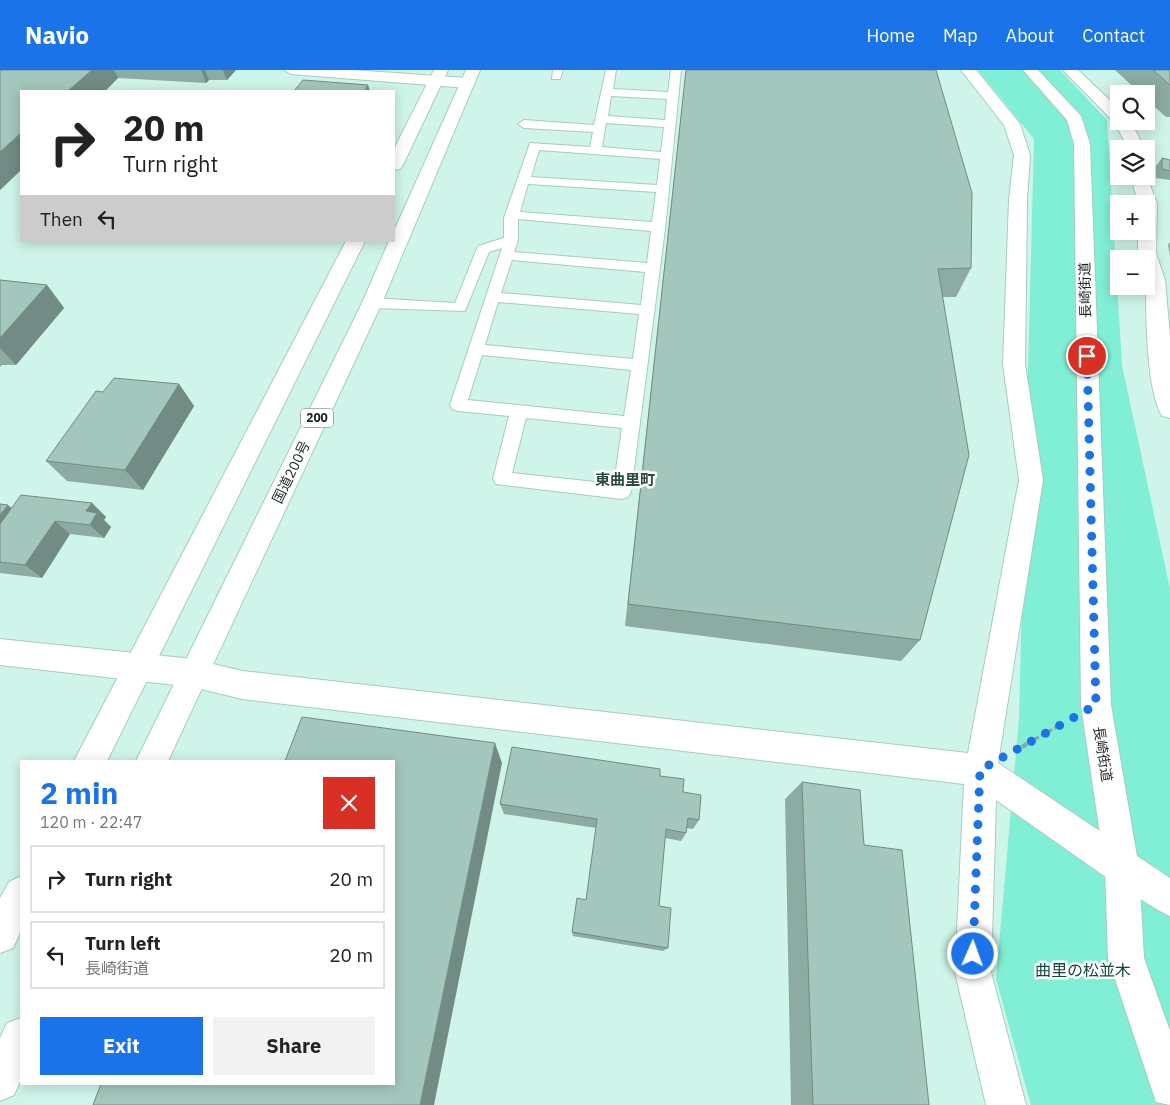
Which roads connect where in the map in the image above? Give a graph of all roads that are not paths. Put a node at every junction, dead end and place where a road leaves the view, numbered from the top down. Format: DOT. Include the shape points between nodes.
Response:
graph roads {
  1 [pos="291,70"];
  2 [pos="611,70"];
  3 [pos="675,70"];
  4 [pos="968,70"];
  5 [pos="1030,70"];
  6 [pos="1070,70"];
  7 [pos="438,76"];
  8 [pos="470,76"];
  9 [pos="606,92"];
  10 [pos="673,96"];
  11 [pos="1110,109"];
  12 [pos="524,124"];
  13 [pos="600,124"];
  14 [pos="670,124"];
  15 [pos="594,150"];
  16 [pos="667,156"];
  17 [pos="395,163"];
  18 [pos="523,180"];
  19 [pos="1142,185"];
  20 [pos="663,189"];
  21 [pos="512,215"];
  22 [pos="658,227"];
  23 [pos="510,240"];
  24 [pos="355,242"];
  25 [pos="506,255"];
  26 [pos="652,268"];
  27 [pos="492,297"];
  28 [pos="372,304"];
  29 [pos="647,310"];
  30 [pos="476,349"];
  31 [pos="640,365"];
  32 [pos="1170,410"];
  33 [pos="519,411"];
  34 [pos="632,423"];
  35 [pos="0,652"];
  36 [pos="138,668"];
  37 [pos="194,673"];
  38 [pos="91,760"];
  39 [pos="152,760"];
  40 [pos="980,770"];
  41 [pos="1122,868"];
  42 [pos="20,896"];
  43 [pos="1170,898"];
  44 [pos="0,935"];
  45 [pos="20,1038"];
  46 [pos="0,1081"];
  47 [pos="1170,1088"];
  48 [pos="1006,1105"];
  1 -- 7 [label="main road"];
  2 -- 9 [label="lane"];
  3 -- 10 [label="lane"];
  4 -- 40 [label="main road" via="1012,124 1022,155 1014,364 1030,480"];
  5 -- 41 [label="main road, 長崎街道" via="1074,119 1082,144 1096,705"];
  6 -- 11 [label="main road"];
  7 -- 8 [label="main road"];
  7 -- 17 [label="main road"];
  8 -- 28 [label="main road, 国道200号 / 200"];
  9 -- 10 [label="lane"];
  9 -- 13 [label="lane"];
  10 -- 14 [label="lane"];
  12 -- 13 [label="lane"];
  13 -- 14 [label="lane"];
  13 -- 15 [label="lane"];
  14 -- 16 [label="lane"];
  15 -- 16 [label="lane"];
  15 -- 18 [label="lane" via="534,146"];
  16 -- 20 [label="lane"];
  18 -- 20 [label="lane"];
  18 -- 21 [label="lane"];
  19 -- 32 [label="main road" via="1148,204 1146,254 1155,280 1163,385"];
  20 -- 22 [label="lane"];
  21 -- 22 [label="lane"];
  21 -- 23 [label="lane"];
  22 -- 26 [label="lane"];
  23 -- 25 [label="lane"];
  23 -- 28 [label="lane" via="483,249 460,308"];
  24 -- 36 [label="main road"];
  25 -- 26 [label="lane"];
  25 -- 27 [label="lane"];
  26 -- 29 [label="lane"];
  27 -- 29 [label="lane"];
  27 -- 30 [label="lane"];
  28 -- 37 [label="main road, 国道200号 / 200"];
  29 -- 31 [label="lane"];
  30 -- 31 [label="lane"];
  30 -- 33 [label="lane" via="458,405"];
  31 -- 34 [label="lane"];
  33 -- 34 [label="lane"];
  33 -- 34 [label="lane" via="502,479 622,492"];
  35 -- 36 [label="main road"];
  36 -- 37 [label="main road"];
  36 -- 38 [label="main road"];
  37 -- 39 [label="main road, 国道200号 / 200"];
  37 -- 40 [label="main road" via="242,685"];
  40 -- 41 [label="main road"];
  40 -- 48 [label="main road" via="973,972"];
  41 -- 43 [label="main road"];
  41 -- 47 [label="main road, 長崎街道" via="1126,958"];
  42 -- 44 [label="main road"];
  45 -- 46 [label="main road"];
}
